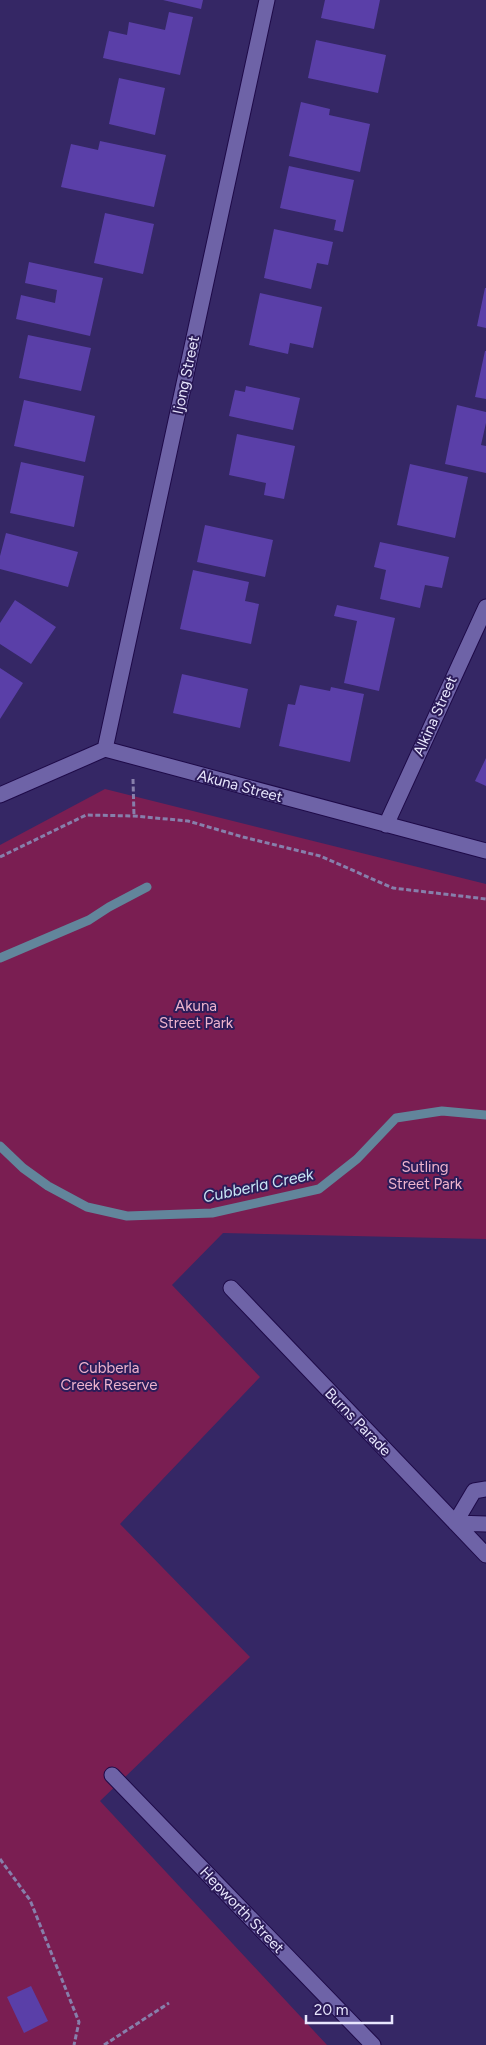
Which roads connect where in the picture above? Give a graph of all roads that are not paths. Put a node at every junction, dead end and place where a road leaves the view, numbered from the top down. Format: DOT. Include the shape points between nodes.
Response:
graph roads {
  1 [pos="267,0"];
  2 [pos="486,607"];
  3 [pos="105,750"];
  4 [pos="0,795"];
  5 [pos="386,825"];
  6 [pos="486,851"];
  7 [pos="231,1288"];
  8 [pos="486,1488"];
  9 [pos="455,1523"];
  10 [pos="486,1524"];
  11 [pos="486,1555"];
  12 [pos="112,1775"];
  13 [pos="373,2045"];
  1 -- 3 [label="street, Ijong Street"];
  2 -- 5 [label="street, Alkina Street"];
  3 -- 4 [label="street"];
  3 -- 5 [label="street, Akuna Street"];
  5 -- 6 [label="street, Akuna Street"];
  7 -- 9 [label="street, Burns Parade"];
  8 -- 9 [label="street" via="474,1491"];
  9 -- 10 [label="street"];
  9 -- 11 [label="street, Burns Parade"];
  12 -- 13 [label="street, Hepworth Street"];
}
